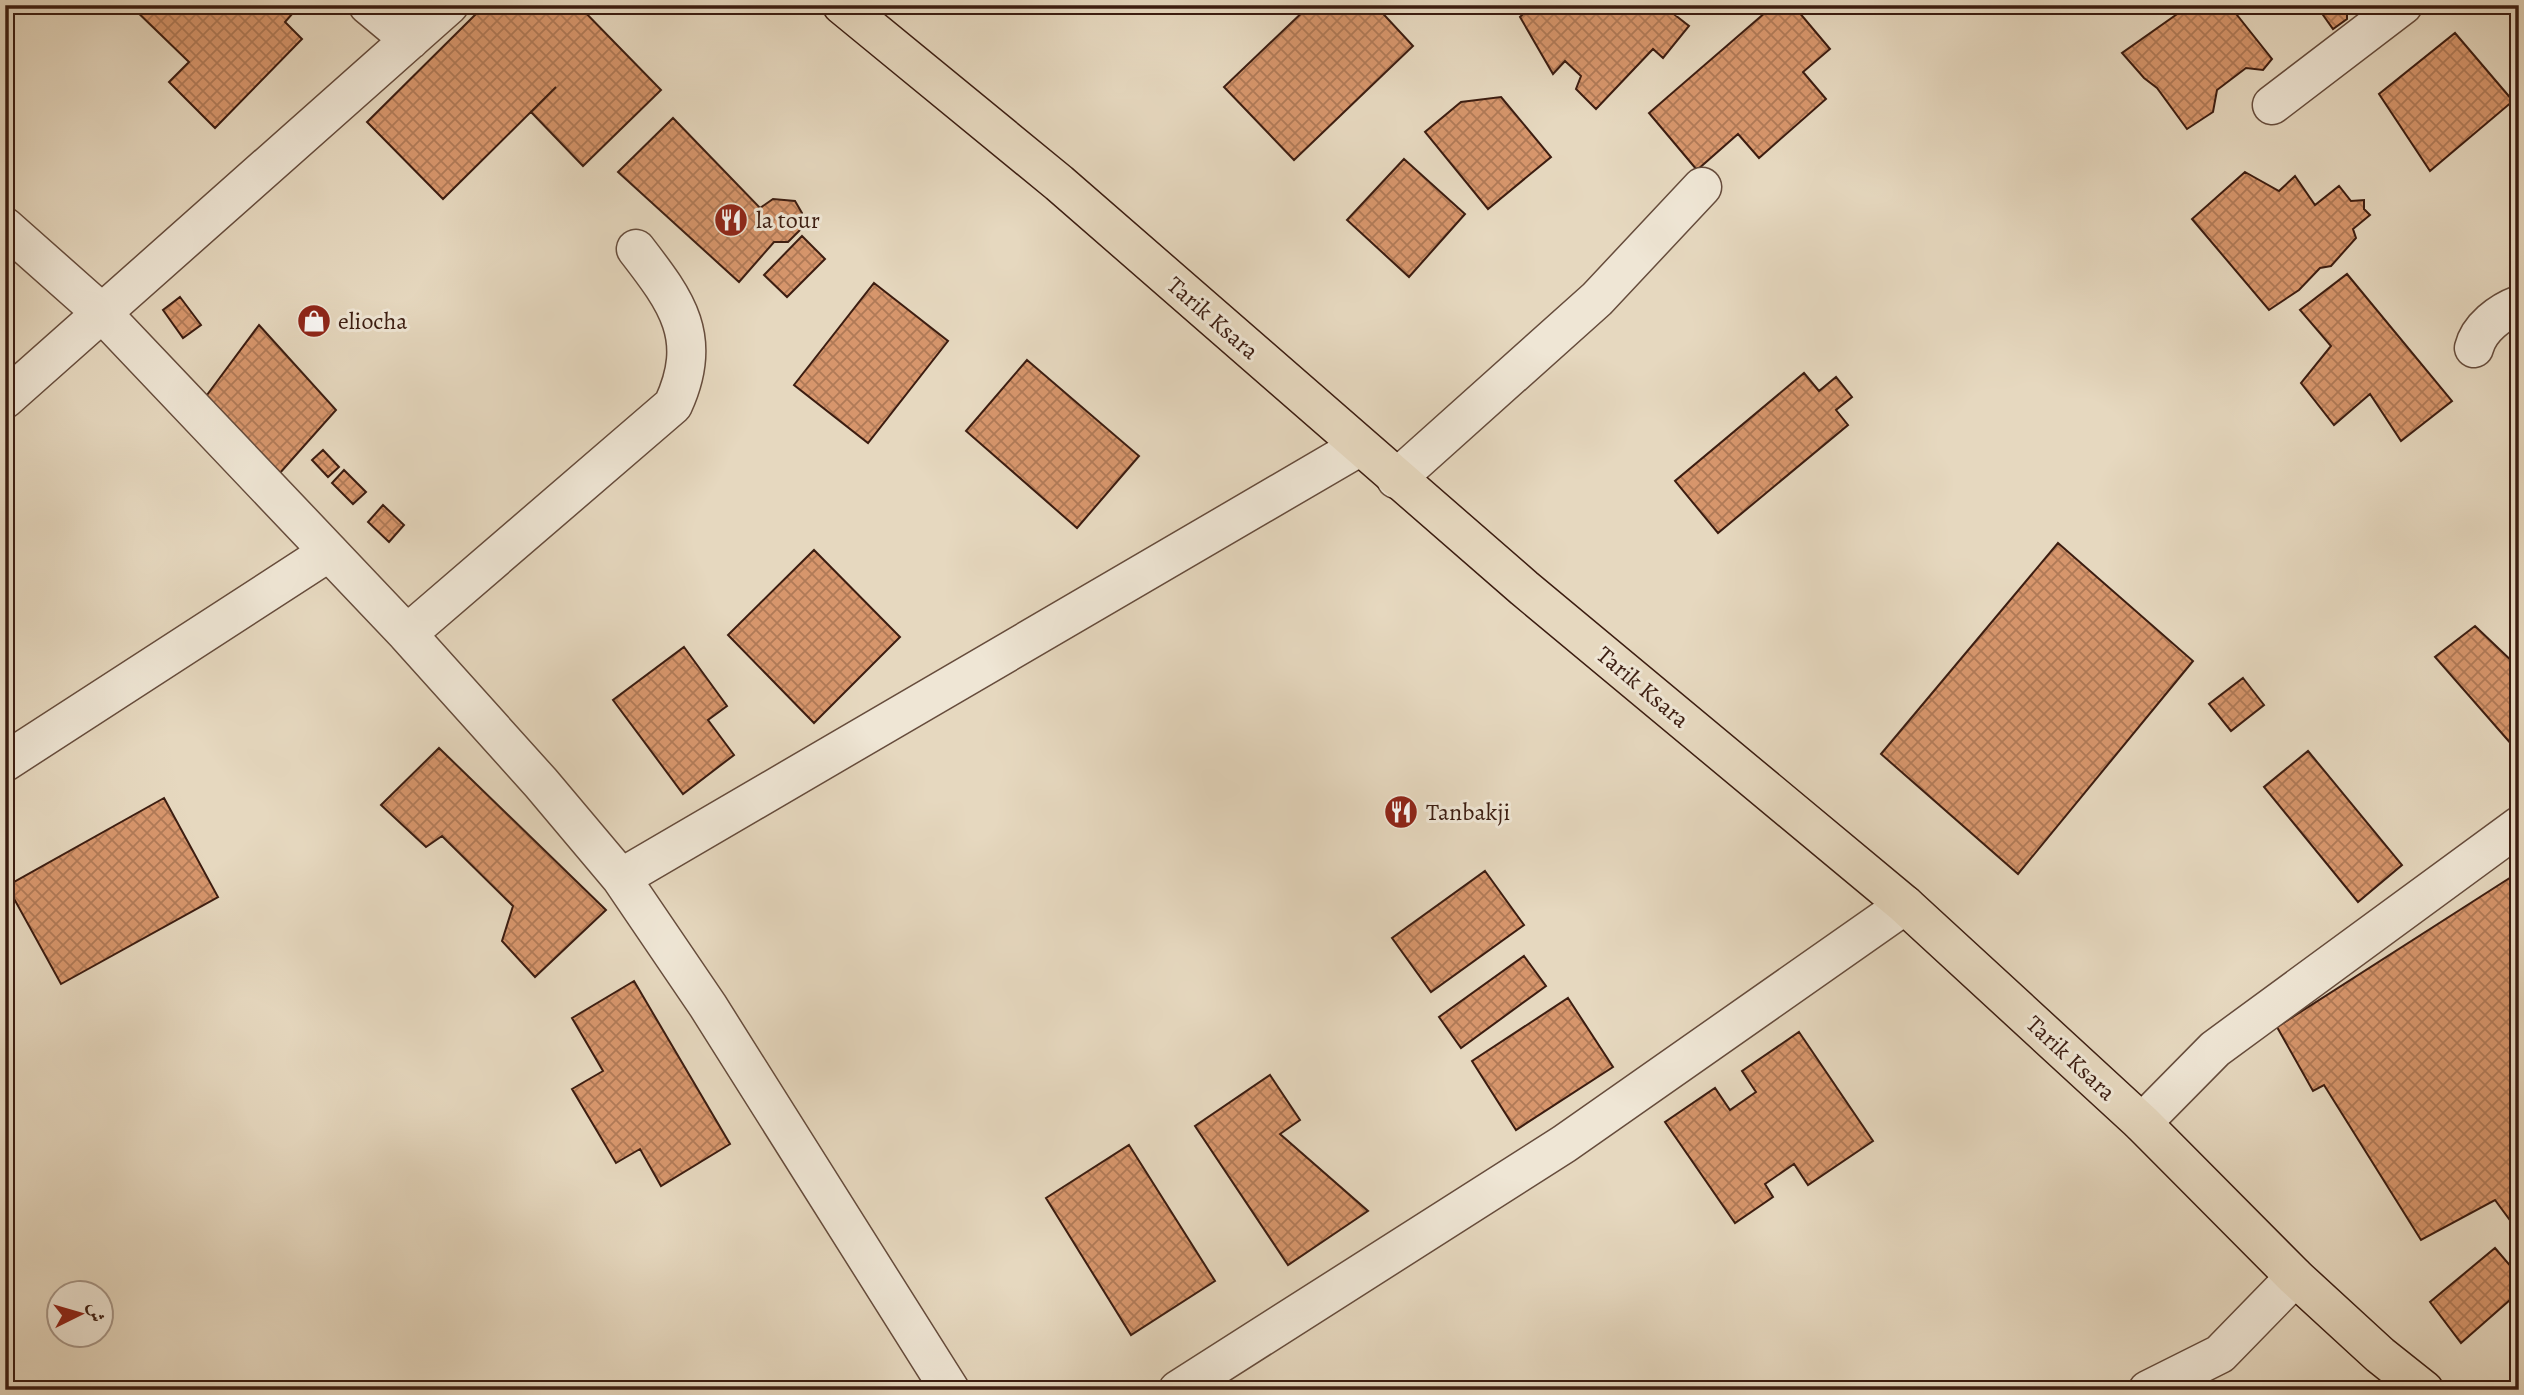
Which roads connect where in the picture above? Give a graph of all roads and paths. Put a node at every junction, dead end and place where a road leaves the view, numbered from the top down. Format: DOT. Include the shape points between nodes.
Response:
graph roads {
  1 [pos="368,5"];
  2 [pos="450,5"];
  3 [pos="842,5"];
  4 [pos="2403,5"];
  5 [pos="410,40"];
  6 [pos="2272,105"];
  7 [pos="1702,187"];
  8 [pos="5,226"];
  9 [pos="636,249"];
  10 [pos="2519,305"];
  11 [pos="102,313"];
  12 [pos="2474,348"];
  13 [pos="5,399"];
  14 [pos="1359,447"];
  15 [pos="1396,479"];
  16 [pos="329,552"];
  17 [pos="407,634"];
  18 [pos="5,762"];
  19 [pos="2519,825"];
  20 [pos="621,878"];
  21 [pos="1905,905"];
  22 [pos="2142,1123"];
  23 [pos="2295,1277"];
  24 [pos="947,1389"];
  25 [pos="1178,1390"];
  26 [pos="2148,1390"];
  27 [pos="2424,1390"];
  1 -- 5 [label="street"];
  2 -- 5 [label="street"];
  3 -- 14 [label="main road, Tarik Ksara" via="1059,183"];
  4 -- 6 [label="street"];
  5 -- 11 [label="street"];
  7 -- 15 [label="street" via="1597,299"];
  8 -- 11 [label="street"];
  9 -- 17 [label="street" via="670,293 685,325 684,382 673,405"];
  10 -- 12 [label="street" via="2477,336"];
  11 -- 13 [label="street"];
  11 -- 16 [label="street"];
  14 -- 15 [label="main road, Tarik Ksara"];
  14 -- 20 [label="street"];
  15 -- 21 [label="main road, Tarik Ksara"];
  16 -- 17 [label="street"];
  16 -- 18 [label="street"];
  17 -- 20 [label="street"];
  19 -- 22 [label="street" via="2215,1049"];
  20 -- 24 [label="street" via="708,1006"];
  21 -- 22 [label="main road, Tarik Ksara"];
  21 -- 25 [label="street" via="1564,1144"];
  22 -- 23 [label="main road, Tarik Ksara"];
  23 -- 26 [label="street" via="2220,1354"];
  23 -- 27 [label="main road, Tarik Ksara"];
}
